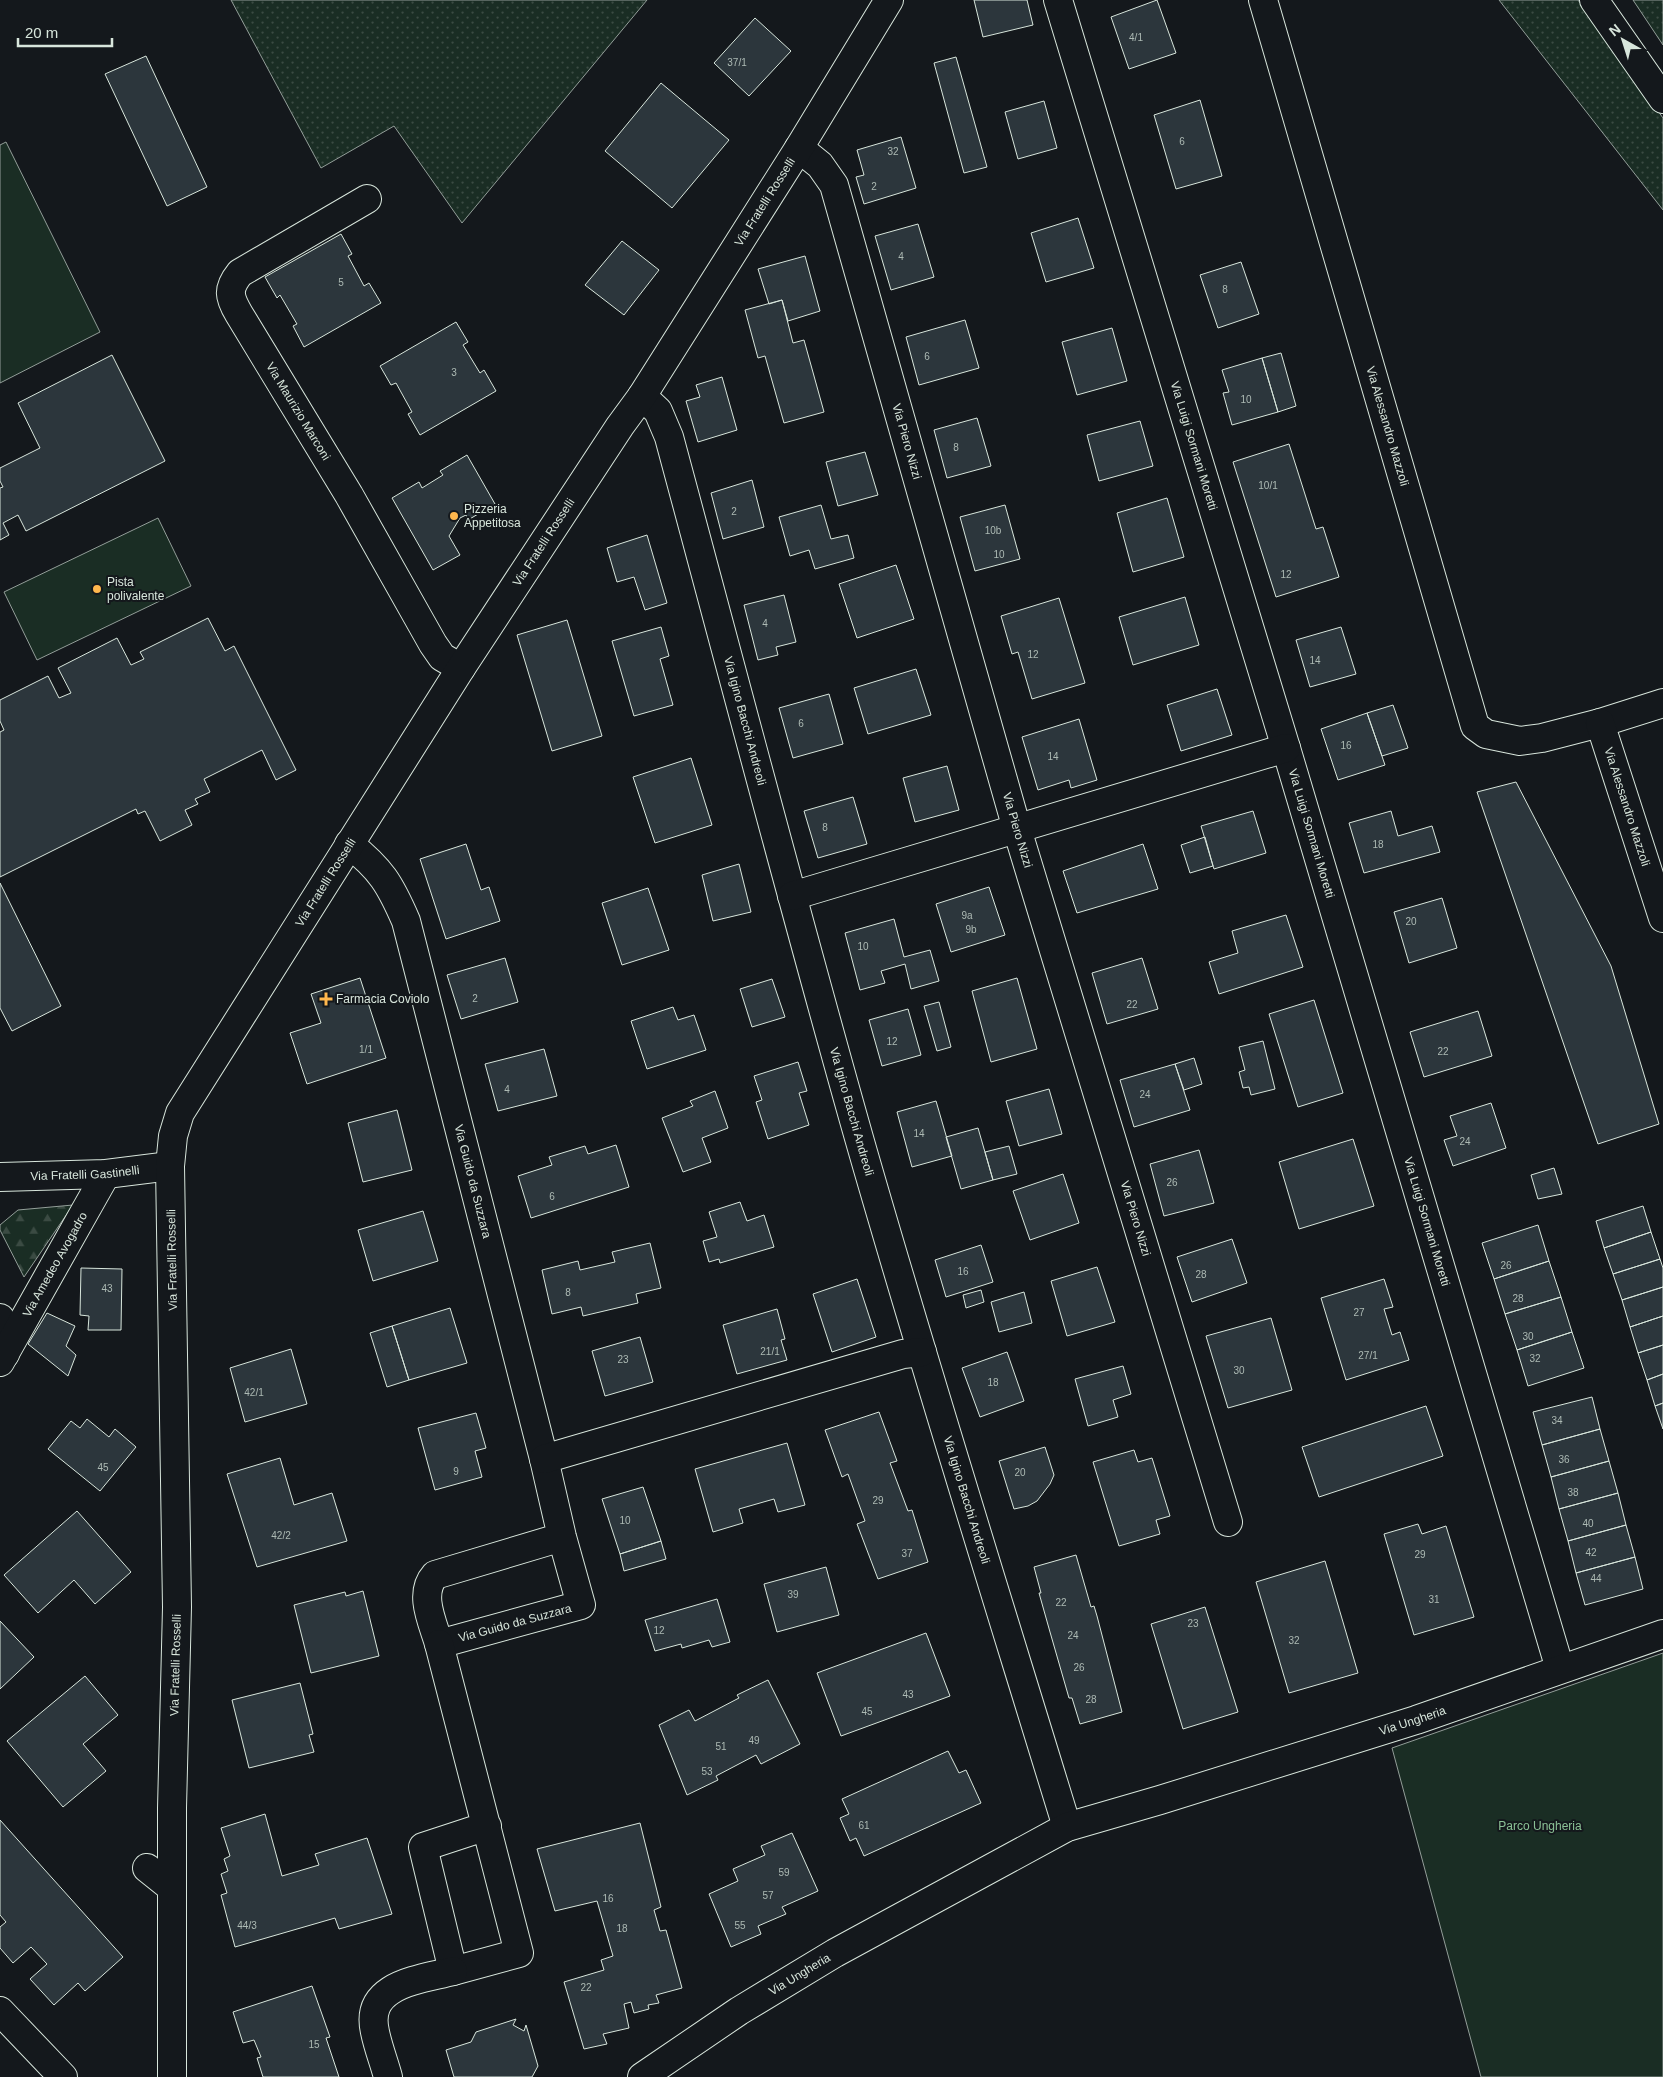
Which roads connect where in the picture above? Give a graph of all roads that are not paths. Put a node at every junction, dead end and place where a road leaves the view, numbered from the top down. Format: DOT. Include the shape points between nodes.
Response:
graph roads {
  1 [pos="890,0"];
  2 [pos="1058,0"];
  3 [pos="1262,0"];
  4 [pos="1594,0"];
  5 [pos="1662,98"];
  6 [pos="799,148"];
  7 [pos="367,199"];
  8 [pos="642,396"];
  9 [pos="461,668"];
  10 [pos="1663,704"];
  11 [pos="1600,723"];
  12 [pos="1286,748"];
  13 [pos="1017,829"];
  14 [pos="349,844"];
  15 [pos="792,896"];
  16 [pos="1663,918"];
  17 [pos="170,1166"];
  18 [pos="106,1174"];
  19 [pos="0,1176"];
  20 [pos="0,1318"];
  21 [pos="922,1352"];
  22 [pos="2,1354"];
  23 [pos="544,1460"];
  24 [pos="1228,1522"];
  25 [pos="562,1537"];
  26 [pos="1663,1634"];
  27 [pos="439,1644"];
  28 [pos="1560,1669"];
  29 [pos="1160,1800"];
  30 [pos="487,1826"];
  31 [pos="1067,1827"];
  32 [pos="147,1868"];
  33 [pos="963,1885"];
  34 [pos="172,1888"];
  35 [pos="453,1970"];
  36 [pos="0,2011"];
  37 [pos="63,2077"];
  38 [pos="172,2077"];
  39 [pos="388,2077"];
  40 [pos="642,2077"];
  1 -- 6 [label="street, Via Fratelli Rosselli"];
  2 -- 12 [label="street, Via Luigi Sormani Moretti"];
  3 -- 11 [label="street, Via Alessandro Mazzoli" via="1475,726 1492,736 1520,741"];
  4 -- 5 [label="street"];
  6 -- 8 [label="street, Via Fratelli Rosselli"];
  6 -- 13 [label="street, Via Piero Nizzi" via="820,165 834,185"];
  7 -- 9 [label="street, Via Maurizio Marconi" via="240,273 232,283 233,303 349,495 433,644 442,657"];
  8 -- 9 [label="street, Via Fratelli Rosselli"];
  8 -- 15 [label="street, Via Igino Bacchi Andreoli" via="658,411 669,436"];
  9 -- 14 [label="street, Via Fratelli Rosselli"];
  10 -- 11 [label="street, Via Alessandro Mazzoli"];
  11 -- 16 [label="street, Via Alessandro Mazzoli"];
  12 -- 13 [label="street"];
  12 -- 28 [label="street, Via Luigi Sormani Moretti"];
  13 -- 15 [label="street"];
  13 -- 24 [label="street, Via Piero Nizzi"];
  14 -- 17 [label="street, Via Fratelli Rosselli" via="182,1107 173,1136"];
  14 -- 23 [label="street, Via Guido da Suzzara" via="371,861 393,889 406,921"];
  15 -- 21 [label="street, Via Igino Bacchi Andreoli"];
  17 -- 18 [label="street, Via Fratelli Gastinelli"];
  17 -- 34 [label="street, Via Fratelli Rosselli" via="177,1608"];
  18 -- 19 [label="street, Via Fratelli Gastinelli"];
  18 -- 22 [label="street, Via Amedeo Avogadro"];
  20 -- 22 [label="street, Via Amedeo Avogadro"];
  21 -- 23 [label="street" via="903,1354"];
  21 -- 31 [label="street, Via Igino Bacchi Andreoli"];
  23 -- 25 [label="street, Via Guido da Suzzara"];
  25 -- 27 [label="street" via="435,1575 427,1588 426,1599"];
  25 -- 27 [label="street, Via Guido da Suzzara" via="581,1605"];
  26 -- 28 [label="street, Via Ungheria"];
  27 -- 30 [label="street"];
  28 -- 29 [label="street, Via Ungheria" via="1416,1720"];
  29 -- 31 [label="street, Via Ungheria"];
  29 -- 33 [label="street, Via Ungheria" via="1103,1828"];
  30 -- 35 [label="street" via="423,1847"];
  30 -- 35 [label="street" via="519,1953"];
  31 -- 33 [label="street, Via Ungheria"];
  32 -- 34 [label="street"];
  33 -- 40 [label="street, Via Ungheria" via="834,1953 739,2011"];
  34 -- 38 [label="street, Via Fratelli Rosselli"];
  35 -- 39 [label="street" via="390,1989 378,2000 374,2030"];
  36 -- 37 [label="street"];
}
